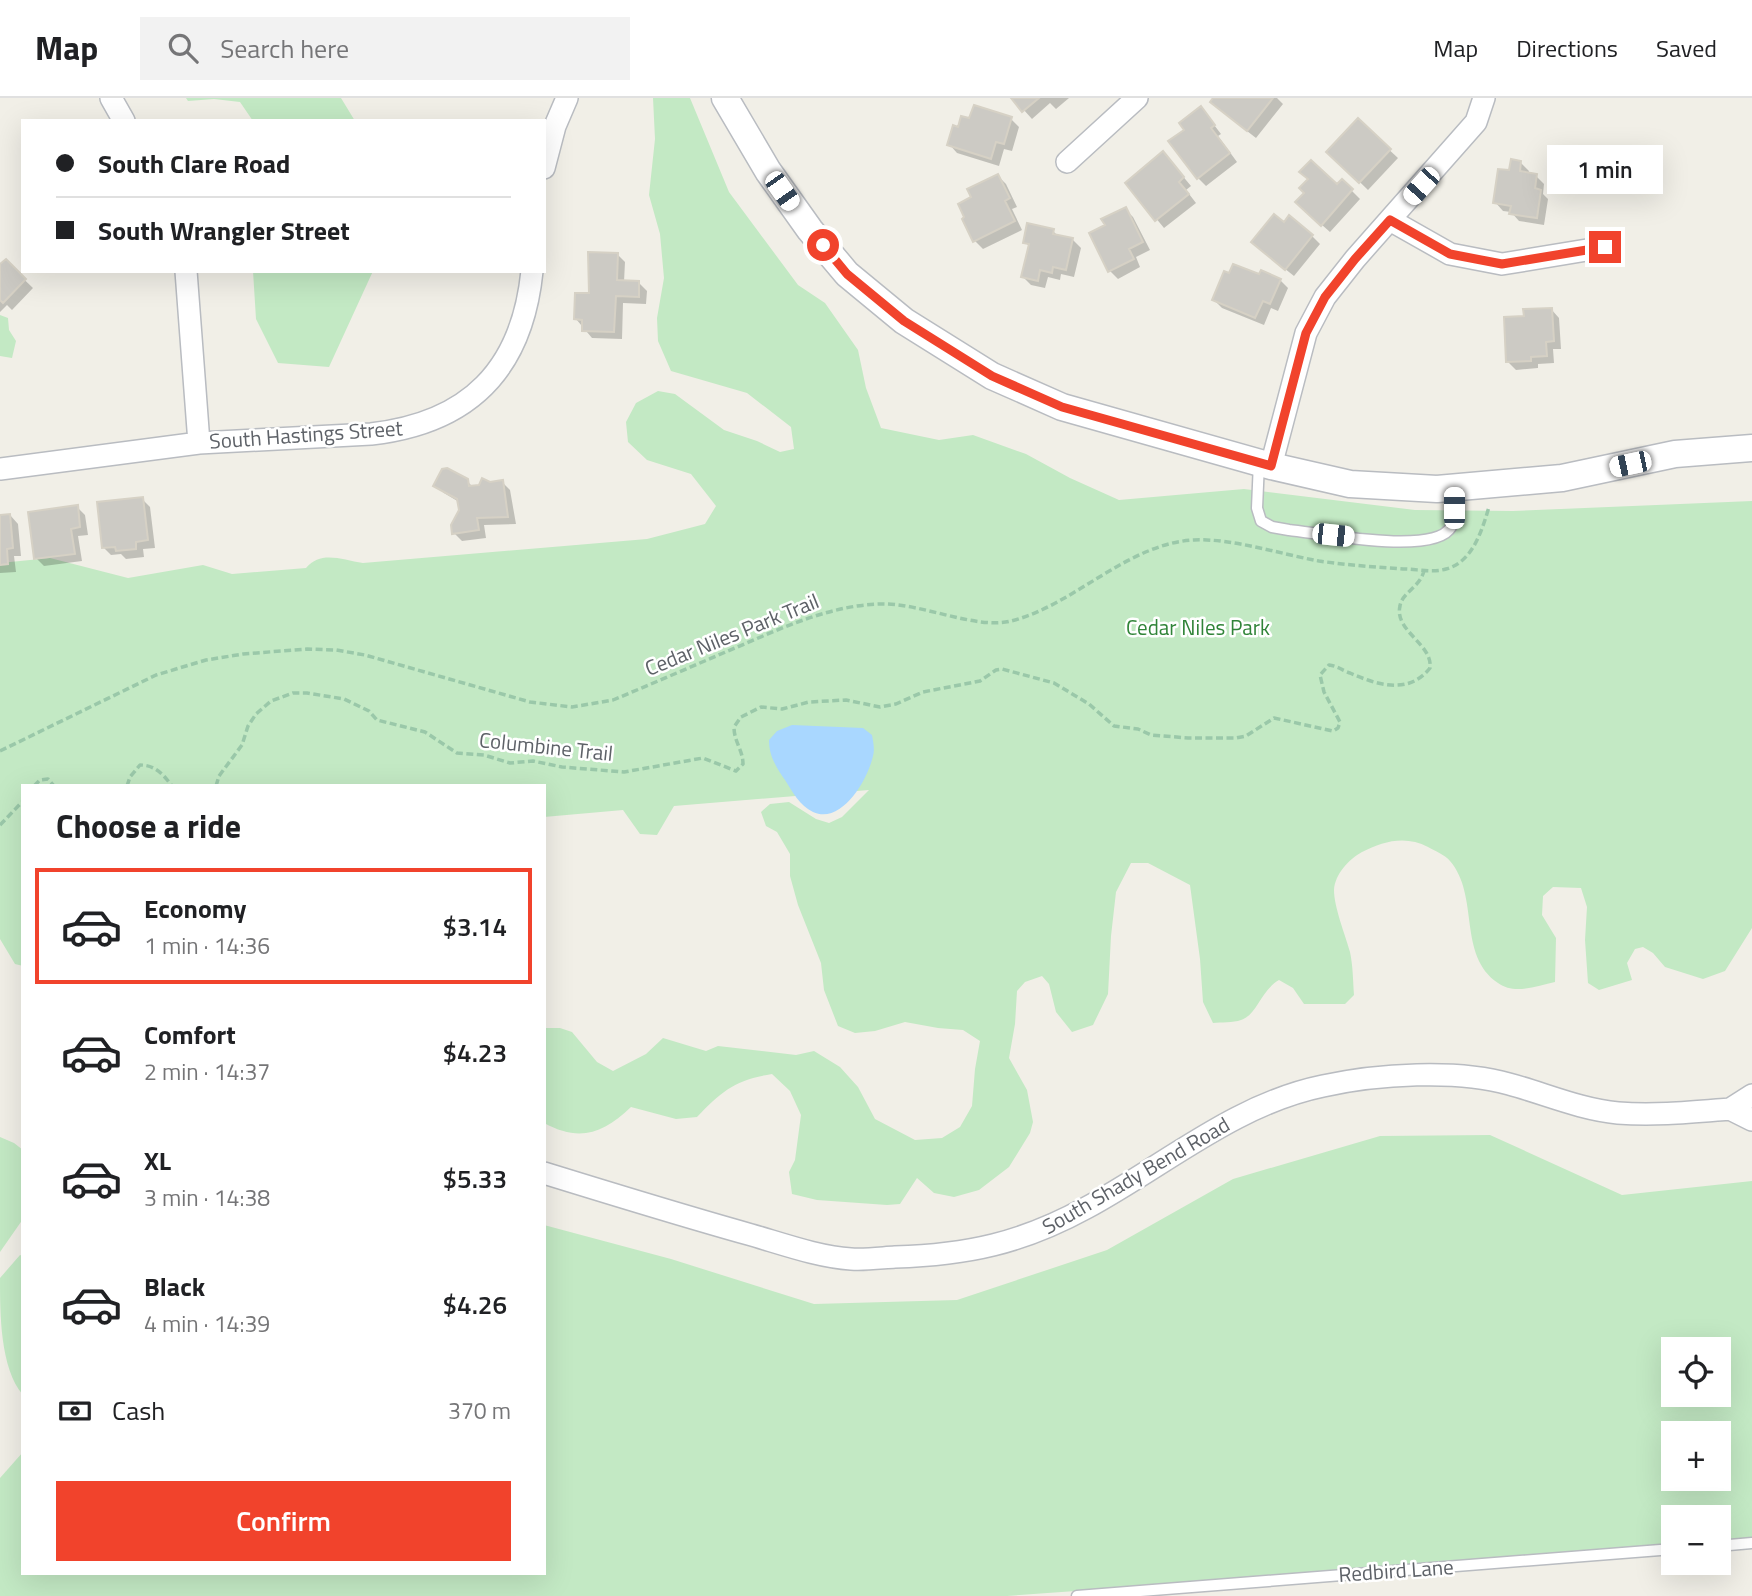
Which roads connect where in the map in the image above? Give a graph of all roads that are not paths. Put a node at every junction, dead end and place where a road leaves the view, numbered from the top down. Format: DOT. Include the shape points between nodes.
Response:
graph roads {
  1 [pos="111,98"];
  2 [pos="567,98"];
  3 [pos="726,98"];
  4 [pos="1137,98"];
  5 [pos="1484,98"];
  6 [pos="123,119"];
  7 [pos="546,160"];
  8 [pos="1067,162"];
  9 [pos="1390,220"];
  10 [pos="1605,247"];
  11 [pos="186,273"];
  12 [pos="533,273"];
  13 [pos="199,443"];
  14 [pos="1752,448"];
  15 [pos="1265,464"];
  16 [pos="0,469"];
  17 [pos="1454,488"];
  18 [pos="1752,1096"];
  19 [pos="1730,1109"];
  20 [pos="1752,1120"];
  21 [pos="546,1175"];
  22 [pos="1752,1543"];
  23 [pos="1731,1545"];
  24 [pos="1661,1550"];
  25 [pos="1077,1596"];
  1 -- 6 [label="street"];
  2 -- 7 [label="street"];
  3 -- 15 [label="street" via="768,171 810,230 847,274 904,321 992,376 1062,407"];
  4 -- 8 [label="street"];
  5 -- 9 [label="street" via="1475,122"];
  9 -- 10 [label="street" via="1450,254 1502,264"];
  9 -- 15 [label="street" via="1325,297 1306,333"];
  11 -- 13 [label="street, South Hastings Street"];
  12 -- 13 [label="street, South Hastings Street" via="524,321 512,348 479,393 457,409 399,431"];
  13 -- 16 [label="street, South Hastings Street"];
  14 -- 17 [label="street" via="1675,454 1562,478"];
  15 -- 17 [label="street" via="1350,484"];
  15 -- 17 [label="lane" via="1256,508 1261,521 1289,530 1428,541 1450,528"];
  18 -- 19 [label="street"];
  19 -- 20 [label="street"];
  19 -- 21 [label="street, South Shady Bend Road" via="1618,1113 1567,1104 1507,1083 1445,1075 1322,1086 1257,1107 1086,1208 1036,1232 976,1250 912,1257 850,1259 794,1247"];
  22 -- 23 [label="lane"];
  24 -- 25 [label="lane, Redbird Lane"];
}
